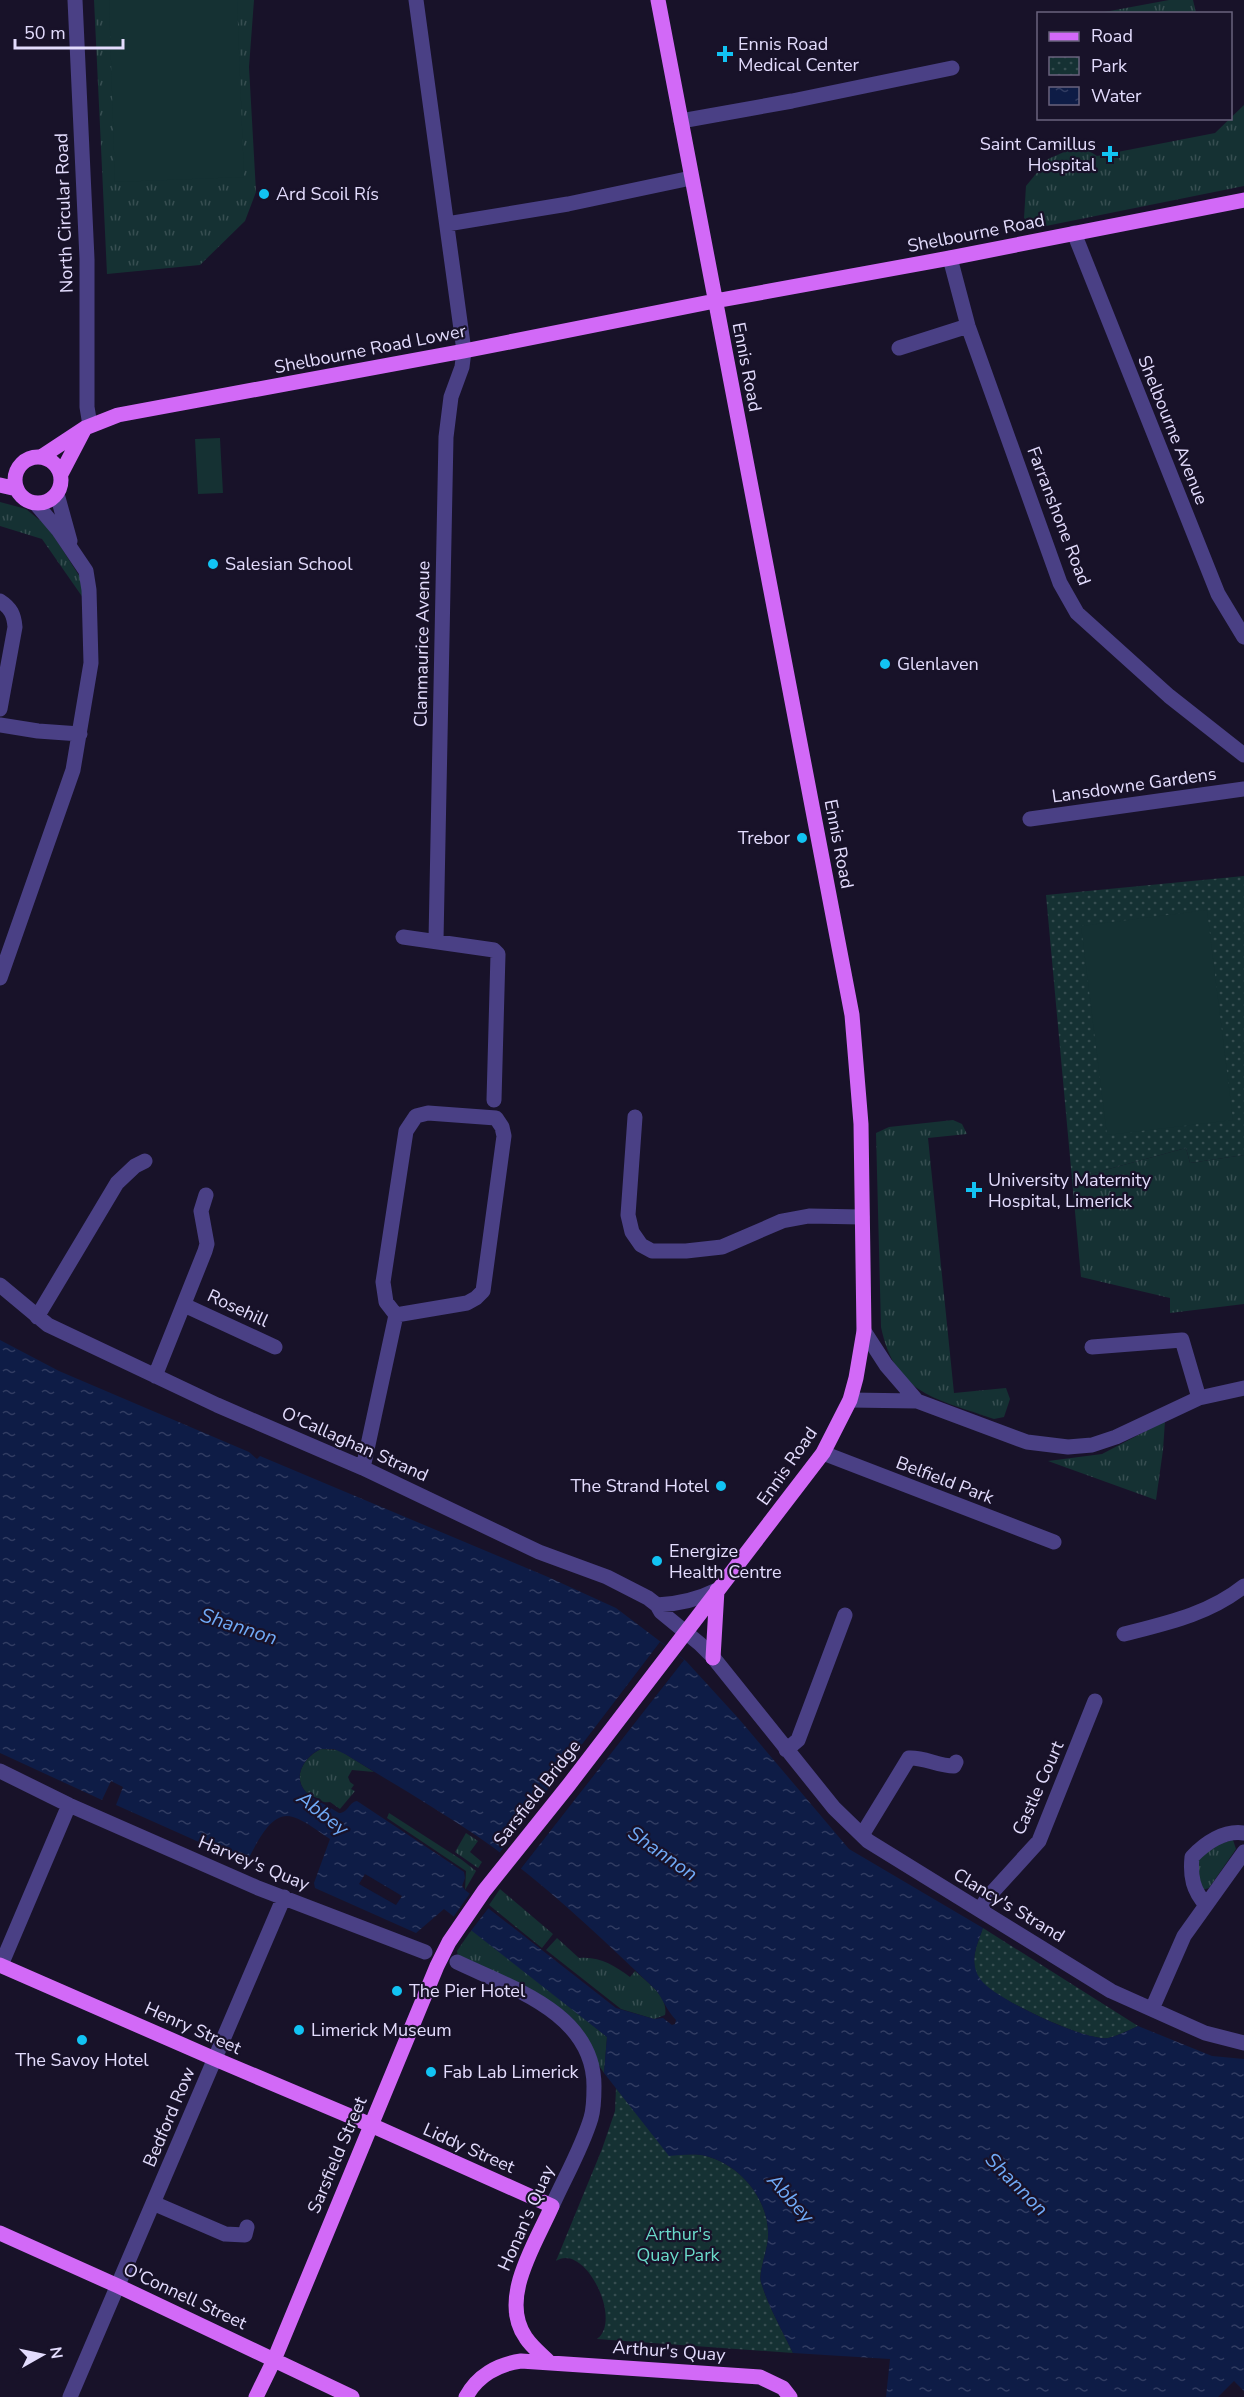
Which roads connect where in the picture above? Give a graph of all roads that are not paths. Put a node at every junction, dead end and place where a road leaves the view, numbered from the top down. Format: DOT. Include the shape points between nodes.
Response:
graph roads {
  1 [pos="75,0"];
  2 [pos="416,0"];
  3 [pos="658,0"];
  4 [pos="952,68"];
  5 [pos="681,121"];
  6 [pos="691,178"];
  7 [pos="1244,200"];
  8 [pos="447,224"];
  9 [pos="1074,233"];
  10 [pos="950,258"];
  11 [pos="715,301"];
  12 [pos="968,326"];
  13 [pos="899,348"];
  14 [pos="464,351"];
  15 [pos="88,426"];
  16 [pos="40,457"];
  17 [pos="17,471"];
  18 [pos="61,474"];
  19 [pos="0,476"];
  20 [pos="0,485"];
  21 [pos="17,489"];
  22 [pos="57,494"];
  23 [pos="36,504"];
  24 [pos="72,549"];
  25 [pos="0,601"];
  26 [pos="1244,637"];
  27 [pos="0,709"];
  28 [pos="0,725"];
  29 [pos="80,734"];
  30 [pos="1244,755"];
  31 [pos="1244,789"];
  32 [pos="1030,819"];
  33 [pos="403,937"];
  34 [pos="436,940"];
  35 [pos="0,978"];
  36 [pos="494,1100"];
  37 [pos="635,1117"];
  38 [pos="145,1161"];
  39 [pos="206,1195"];
  40 [pos="862,1217"];
  41 [pos="0,1285"];
  42 [pos="184,1305"];
  43 [pos="396,1315"];
  44 [pos="37,1317"];
  45 [pos="864,1331"];
  46 [pos="275,1347"];
  47 [pos="1092,1347"];
  48 [pos="155,1376"];
  49 [pos="1244,1388"];
  50 [pos="1199,1398"];
  51 [pos="850,1400"];
  52 [pos="917,1401"];
  53 [pos="823,1453"];
  54 [pos="363,1468"];
  55 [pos="1054,1542"];
  56 [pos="1244,1586"];
  57 [pos="717,1590"];
  58 [pos="657,1605"];
  59 [pos="845,1615"];
  60 [pos="685,1632"];
  61 [pos="1124,1634"];
  62 [pos="673,1649"];
  63 [pos="713,1658"];
  64 [pos="1095,1701"];
  65 [pos="786,1750"];
  66 [pos="956,1762"];
  67 [pos="0,1771"];
  68 [pos="69,1805"];
  69 [pos="1244,1833"];
  70 [pos="862,1835"];
  71 [pos="1244,1852"];
  72 [pos="284,1897"];
  73 [pos="1206,1905"];
  74 [pos="980,1910"];
  75 [pos="425,1952"];
  76 [pos="457,1962"];
  77 [pos="0,1966"];
  78 [pos="437,1966"];
  79 [pos="1152,2009"];
  80 [pos="1244,2043"];
  81 [pos="215,2059"];
  82 [pos="371,2125"];
  83 [pos="153,2203"];
  84 [pos="552,2206"];
  85 [pos="247,2228"];
  86 [pos="0,2233"];
  87 [pos="118,2286"];
  88 [pos="274,2360"];
  89 [pos="549,2362"];
  90 [pos="786,2392"];
  91 [pos="70,2397"];
  92 [pos="256,2397"];
  93 [pos="352,2397"];
  94 [pos="466,2397"];
  1 -- 15 [label="street, North Circular Road" via="87,259"];
  2 -- 8 [label="street"];
  3 -- 5 [label="main road, Ennis Road"];
  4 -- 5 [label="street"];
  5 -- 6 [label="main road, Ennis Road"];
  6 -- 8 [label="street"];
  6 -- 11 [label="main road, Ennis Road"];
  7 -- 9 [label="main road, Shelbourne Road"];
  8 -- 14 [label="street"];
  9 -- 10 [label="main road, Shelbourne Road"];
  9 -- 26 [label="street, Shelbourne Avenue" via="1218,594"];
  10 -- 11 [label="main road, Shelbourne Road"];
  10 -- 12 [label="street, Farranshone Road"];
  11 -- 14 [label="main road, Shelbourne Road Lower"];
  11 -- 40 [label="main road, Ennis Road" via="852,1015 861,1124"];
  12 -- 13 [label="street"];
  12 -- 30 [label="street, Farranshone Road" via="1060,583 1077,613 1169,696"];
  14 -- 15 [label="main road, Shelbourne Road Lower" via="118,415"];
  14 -- 34 [label="street, Clanmaurice Avenue" via="451,397 446,437"];
  15 -- 16 [label="main road, Shelbourne Road Lower"];
  15 -- 18 [label="main road"];
  16 -- 17 [label="main road, Shelbourne Road Lower" via="26,460"];
  16 -- 18 [label="main road" via="53,462"];
  17 -- 19 [label="main road, Shelbourne Road Lower"];
  17 -- 21 [label="main road"];
  18 -- 22 [label="main road"];
  20 -- 21 [label="main road"];
  21 -- 23 [label="main road" via="24,499"];
  22 -- 23 [label="main road" via="52,500"];
  22 -- 24 [label="street"];
  23 -- 24 [label="street"];
  24 -- 29 [label="street" via="86,571 89,590 91,663"];
  25 -- 27 [label="street" via="10,609 15,627"];
  28 -- 29 [label="street"];
  29 -- 35 [label="street" via="73,770"];
  31 -- 32 [label="street, Lansdowne Gardens"];
  33 -- 34 [label="street"];
  34 -- 36 [label="street" via="494,950 498,954"];
  37 -- 40 [label="street" via="628,1215 632,1232 641,1245 652,1251 722,1247 782,1221 809,1216"];
  38 -- 44 [label="street" via="117,1184"];
  39 -- 42 [label="street, Rosehill" via="201,1220 207,1244"];
  40 -- 45 [label="main road, Ennis Road"];
  41 -- 44 [label="street"];
  42 -- 46 [label="street, Rosehill"];
  42 -- 48 [label="street, Rosehill"];
  43 -- 43 [label="street" via="386,1302 383,1282 406,1131 416,1116 428,1113 496,1118 504,1136 483,1291 467,1303"];
  43 -- 54 [label="street"];
  44 -- 48 [label="street, O'Callaghan Strand"];
  45 -- 51 [label="main road, Ennis Road"];
  45 -- 52 [label="street"];
  47 -- 50 [label="street" via="1182,1340"];
  48 -- 54 [label="street, O'Callaghan Strand"];
  49 -- 50 [label="street"];
  50 -- 52 [label="street" via="1116,1437 1068,1447 1027,1442"];
  51 -- 52 [label="street"];
  51 -- 53 [label="main road, Ennis Road"];
  53 -- 55 [label="street, Belfield Park"];
  53 -- 57 [label="main road, Ennis Road"];
  54 -- 58 [label="street, O'Callaghan Strand" via="539,1552 608,1577"];
  56 -- 61 [label="street" via="1226,1600 1187,1618"];
  57 -- 58 [label="street" via="681,1604"];
  57 -- 60 [label="main road, Ennis Road"];
  57 -- 63 [label="main road"];
  58 -- 60 [label="street, O'Callaghan Strand"];
  59 -- 65 [label="street" via="798,1740"];
  60 -- 62 [label="main road, Ennis Road"];
  60 -- 63 [label="street, Clancy's Strand"];
  62 -- 78 [label="main road, Sarsfield Bridge" via="484,1891"];
  63 -- 65 [label="street, Clancy's Strand"];
  64 -- 74 [label="street, Castle Court" via="1039,1841"];
  65 -- 70 [label="street, Clancy's Strand"];
  66 -- 70 [label="street" via="954,1766 942,1766 911,1754"];
  67 -- 68 [label="street, Harvey's Quay"];
  68 -- 72 [label="street, Harvey's Quay"];
  68 -- 77 [label="street"];
  69 -- 73 [label="street" via="1207,1841 1192,1857 1190,1875 1196,1894"];
  70 -- 74 [label="street, Clancy's Strand"];
  71 -- 73 [label="street"];
  72 -- 75 [label="street, Harvey's Quay"];
  72 -- 81 [label="street, Bedford Row"];
  73 -- 79 [label="street" via="1184,1936"];
  74 -- 79 [label="street, Clancy's Strand" via="1111,1991"];
  76 -- 84 [label="street, Honan's Quay" via="556,2012 572,2028 587,2053 594,2104 584,2137"];
  77 -- 81 [label="main road, Henry Street"];
  78 -- 82 [label="main road, Sarsfield Street"];
  79 -- 80 [label="street, Clancy's Strand" via="1205,2033"];
  81 -- 82 [label="main road, Henry Street"];
  81 -- 83 [label="street, Bedford Row"];
  82 -- 84 [label="main road, Liddy Street"];
  82 -- 88 [label="main road, Sarsfield Street"];
  83 -- 85 [label="street" via="225,2234 245,2235"];
  83 -- 87 [label="street, Bedford Row"];
  84 -- 89 [label="main road, Honan's Quay" via="517,2286 516,2304 525,2337"];
  86 -- 87 [label="main road, O'Connell Street"];
  87 -- 88 [label="main road, O'Connell Street"];
  87 -- 91 [label="street, Bedford Row"];
  88 -- 92 [label="main road, Sarsfield Street"];
  88 -- 93 [label="main road, O'Connell Street"];
  89 -- 90 [label="main road, Arthur's Quay" via="760,2377"];
  89 -- 94 [label="main road" via="502,2364"];
}
